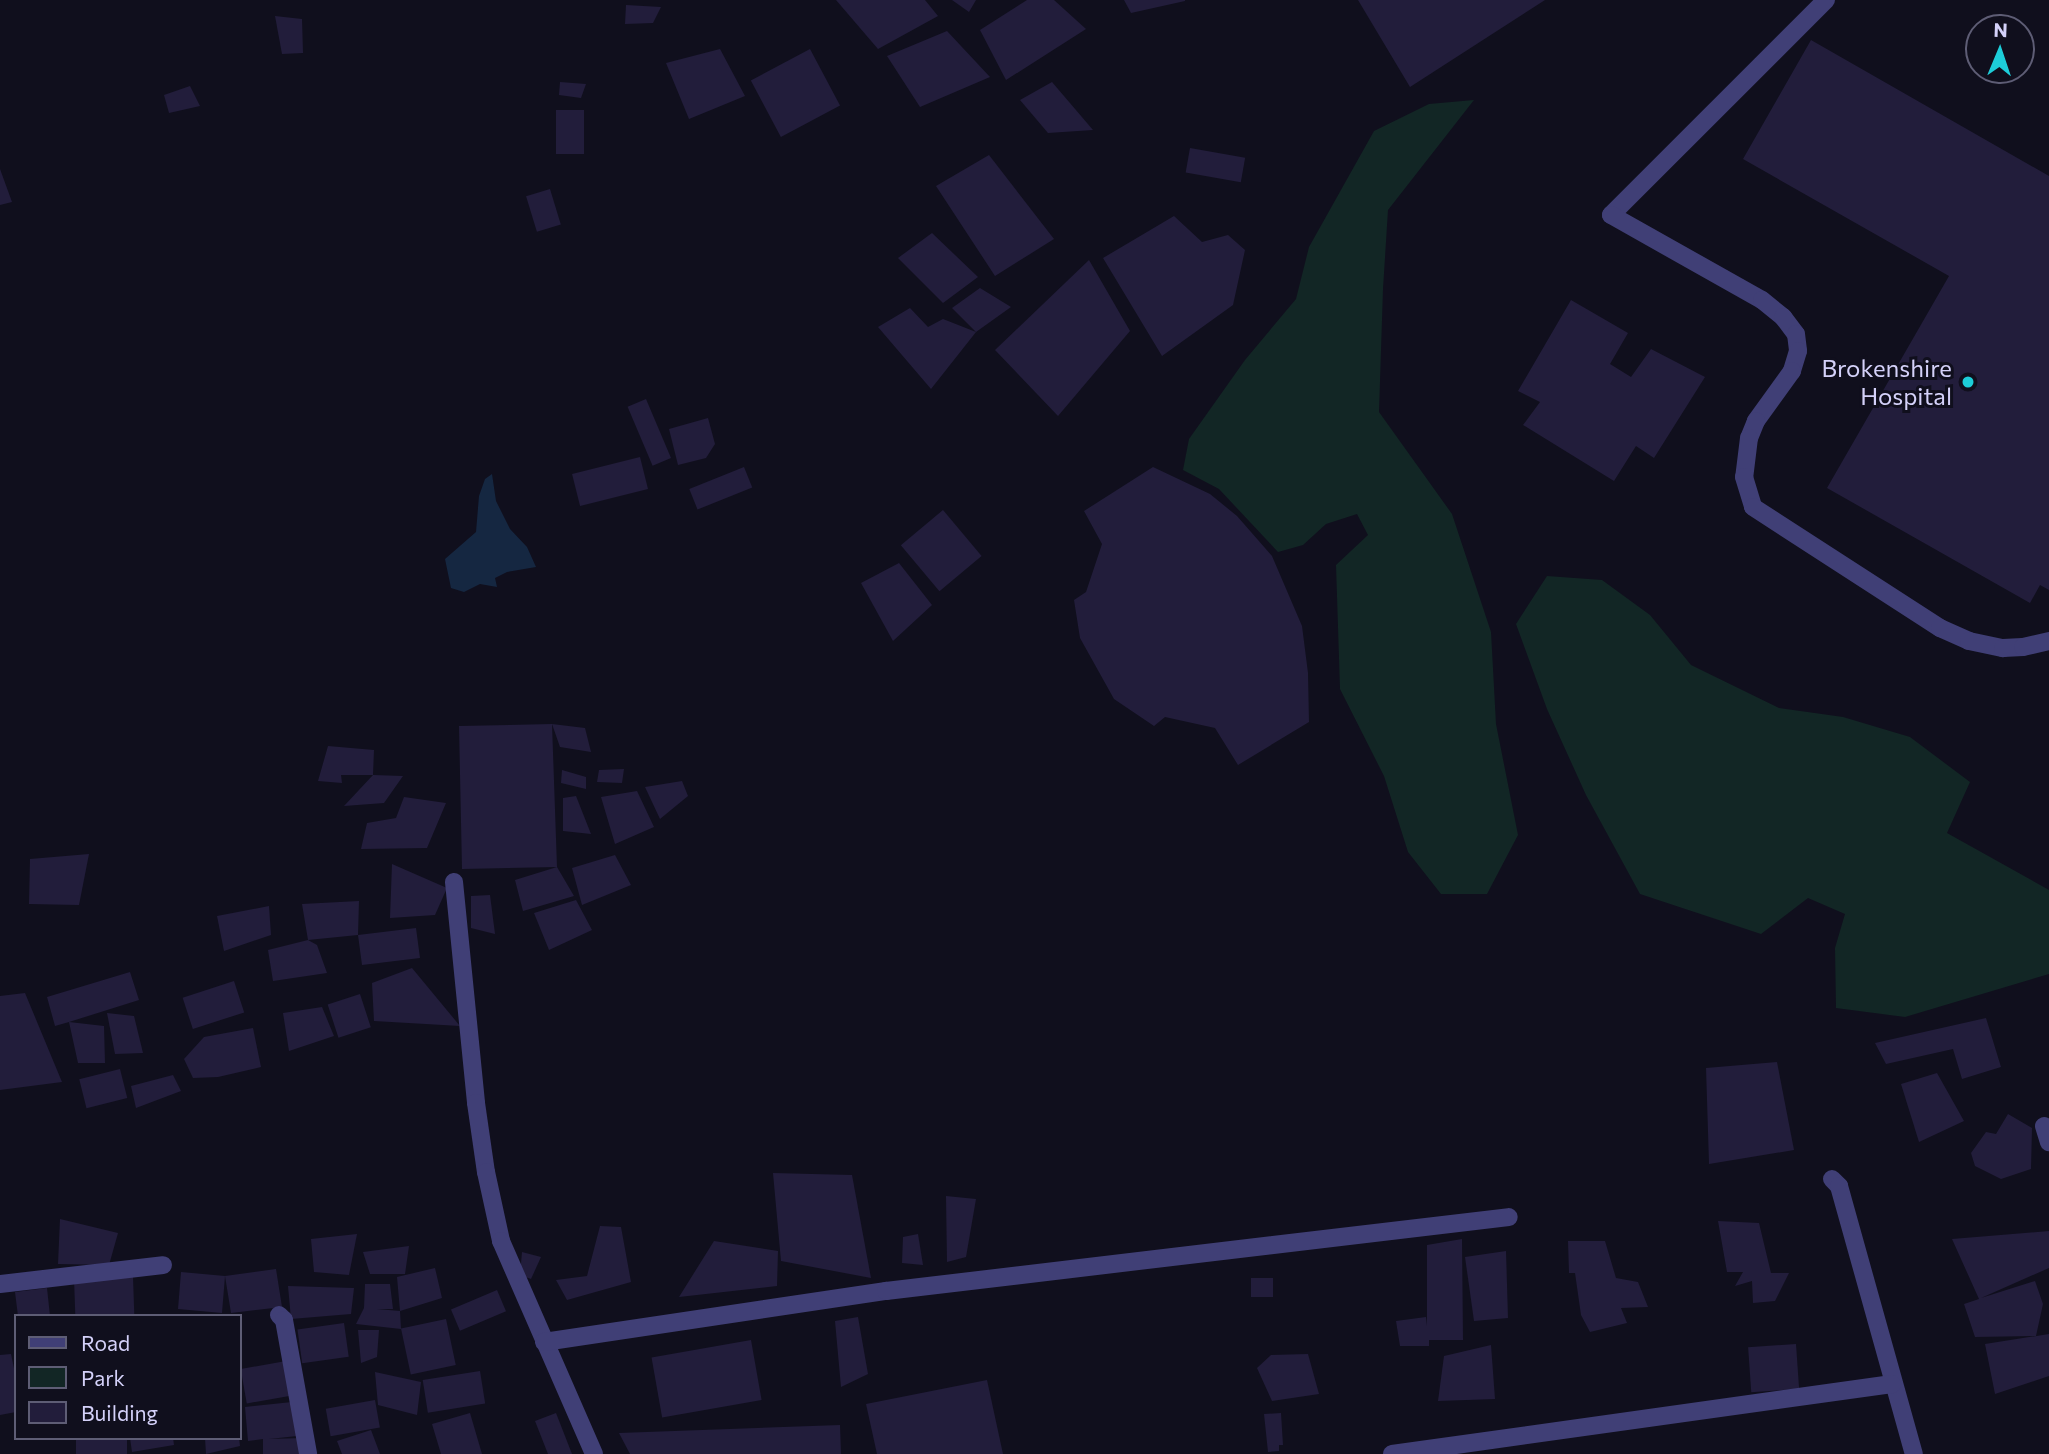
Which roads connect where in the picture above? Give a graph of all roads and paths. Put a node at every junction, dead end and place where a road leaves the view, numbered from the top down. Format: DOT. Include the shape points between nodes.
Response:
graph roads {
  1 [pos="1826,0"];
  2 [pos="2049,641"];
  3 [pos="454,883"];
  4 [pos="1832,1179"];
  5 [pos="1509,1217"];
  6 [pos="163,1265"];
  7 [pos="0,1284"];
  8 [pos="279,1315"];
  9 [pos="544,1342"];
  10 [pos="1892,1384"];
  11 [pos="308,1454"];
  12 [pos="594,1454"];
  13 [pos="1392,1454"];
  14 [pos="1914,1454"];
  1 -- 2 [label="street" via="1611,215 1762,300 1796,334 1798,351 1792,371 1749,438 1744,477 1753,507 1940,628 1969,641 2003,648"];
  3 -- 9 [label="street" via="486,1172 501,1241"];
  4 -- 10 [label="street" via="1839,1186"];
  5 -- 9 [label="street" via="886,1291"];
  6 -- 7 [label="street"];
  8 -- 11 [label="street" via="284,1320"];
  9 -- 12 [label="street"];
  10 -- 13 [label="street"];
  10 -- 14 [label="street"];
}
